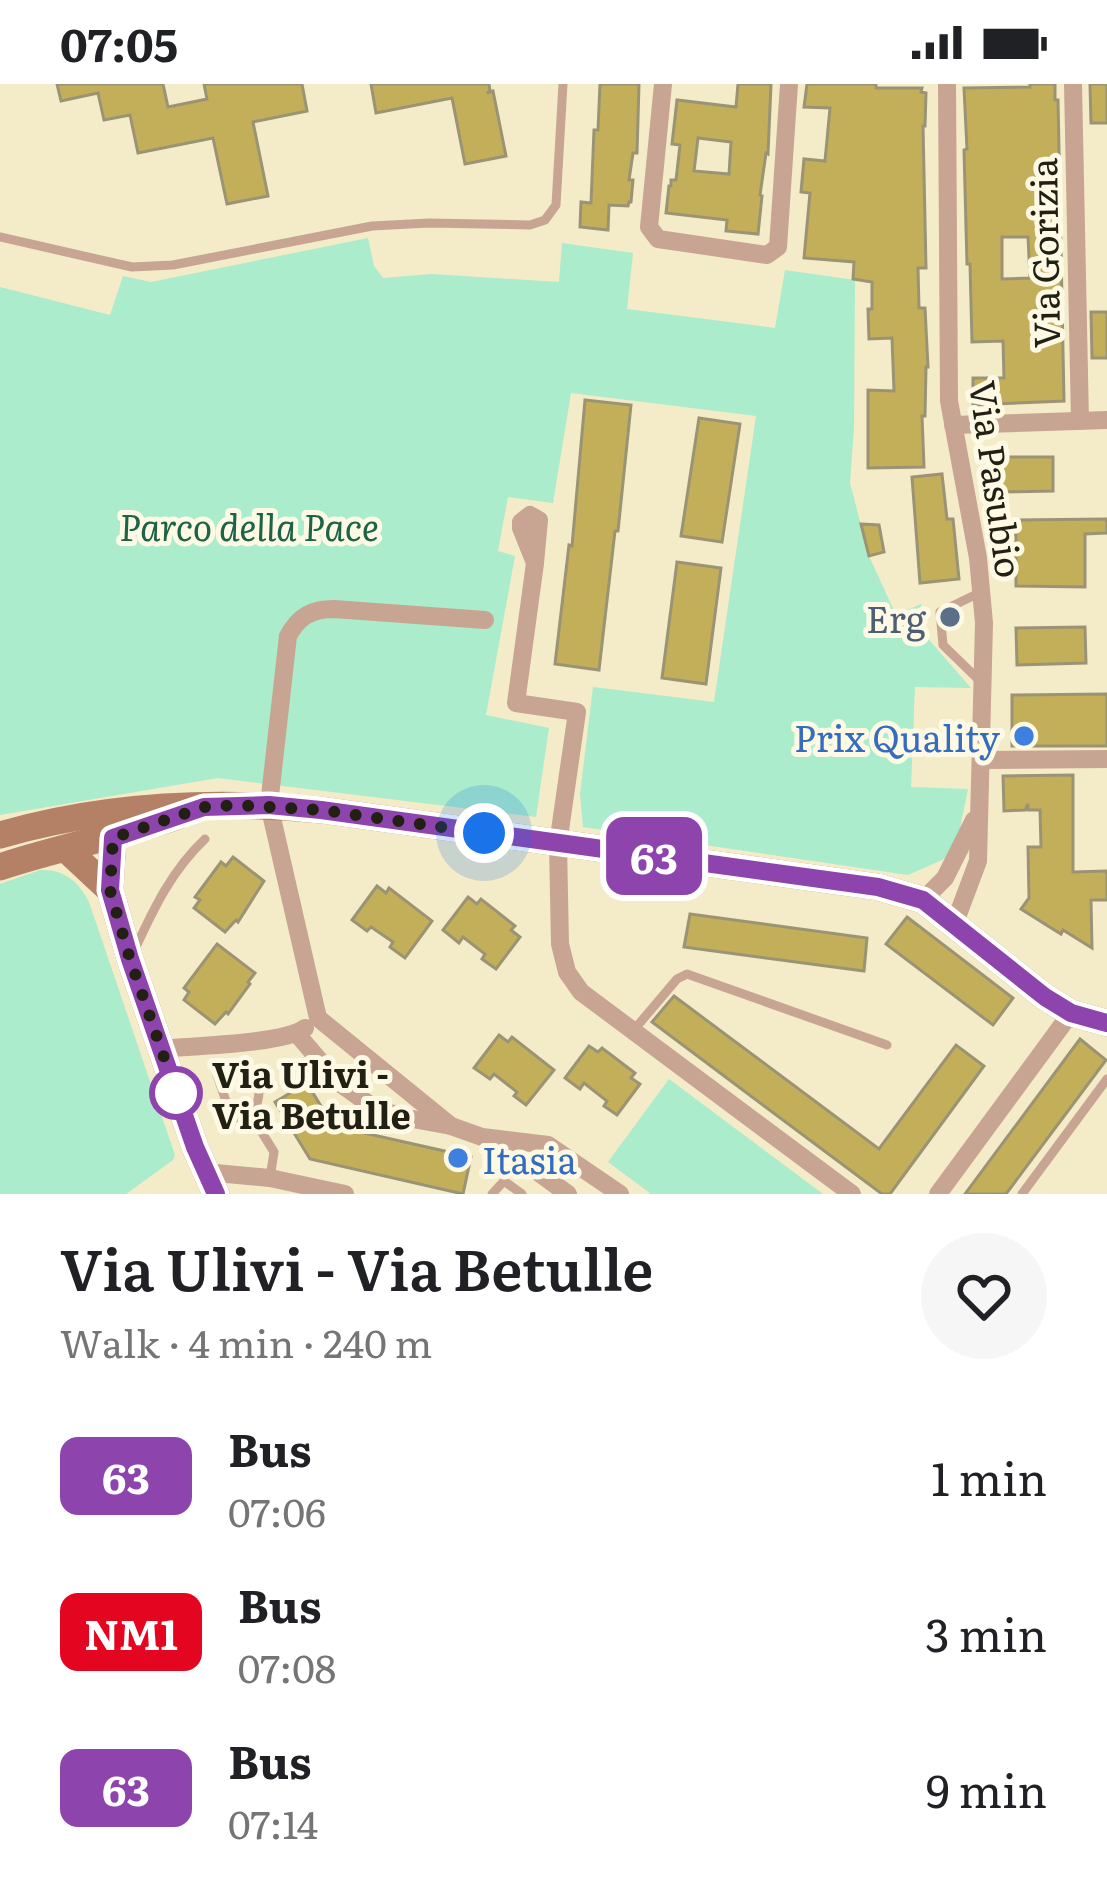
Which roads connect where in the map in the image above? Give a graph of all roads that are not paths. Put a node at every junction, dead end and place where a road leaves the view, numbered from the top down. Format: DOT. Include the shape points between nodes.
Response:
graph roads {
  1 [pos="563,84"];
  2 [pos="663,84"];
  3 [pos="789,84"];
  4 [pos="947,84"];
  5 [pos="1073,84"];
  6 [pos="0,237"];
  7 [pos="1107,420"];
  8 [pos="1080,421"];
  9 [pos="953,425"];
  10 [pos="535,563"];
  11 [pos="981,592"];
  12 [pos="485,620"];
  13 [pos="985,686"];
  14 [pos="1107,759"];
  15 [pos="982,760"];
  16 [pos="269,805"];
  17 [pos="204,807"];
  18 [pos="979,810"];
  19 [pos="88,817"];
  20 [pos="0,836"];
  21 [pos="113,838"];
  22 [pos="205,839"];
  23 [pos="558,844"];
  24 [pos="66,849"];
  25 [pos="0,867"];
  26 [pos="110,890"];
  27 [pos="923,900"];
  28 [pos="955,926"];
  29 [pos="130,959"];
  30 [pos="1071,1013"];
  31 [pos="318,1018"];
  32 [pos="1107,1023"];
  33 [pos="633,1031"];
  34 [pos="297,1034"];
  35 [pos="886,1045"];
  36 [pos="161,1049"];
  37 [pos="1107,1079"];
  38 [pos="251,1115"];
  39 [pos="452,1126"];
  40 [pos="482,1137"];
  41 [pos="270,1178"];
  42 [pos="210,1183"];
  43 [pos="336,1193"];
  44 [pos="492,1194"];
  45 [pos="521,1194"];
  46 [pos="568,1194"];
  47 [pos="620,1194"];
  48 [pos="851,1194"];
  49 [pos="938,1194"];
  50 [pos="1022,1194"];
  1 -- 6 [label="lane" via="556,206 530,225 372,226 132,267"];
  2 -- 3 [label="street" via="650,227 658,239 766,256 778,247"];
  4 -- 9 [label="street, Via Pasubio"];
  5 -- 8 [label="street, Via Gorizia"];
  7 -- 8 [label="street"];
  8 -- 9 [label="street"];
  9 -- 11 [label="street, Via Pasubio"];
  10 -- 23 [label="street" via="516,703 577,712"];
  11 -- 13 [label="street, Via Pasubio"];
  11 -- 13 [label="lane" via="940,612 943,645"];
  12 -- 16 [label="street" via="307,613 288,636"];
  13 -- 15 [label="street, Via Pasubio"];
  14 -- 15 [label="street"];
  15 -- 18 [label="street, Via Pasubio"];
  16 -- 17 [label="street"];
  16 -- 23 [label="street"];
  16 -- 31 [label="street"];
  17 -- 19 [label="street"];
  17 -- 21 [label="street"];
  18 -- 27 [label="street" via="945,878"];
  18 -- 28 [label="street, Via Pasubio" via="978,861"];
  19 -- 20 [label="street"];
  19 -- 21 [label="street"];
  19 -- 24 [label="street"];
  21 -- 24 [label="street"];
  21 -- 26 [label="street"];
  22 -- 29 [label="lane" via="167,885"];
  23 -- 27 [label="street" via="878,887"];
  23 -- 33 [label="street" via="568,972 581,992"];
  24 -- 25 [label="street"];
  24 -- 26 [label="street"];
  26 -- 29 [label="street"];
  27 -- 28 [label="street"];
  28 -- 30 [label="street"];
  29 -- 36 [label="street"];
  30 -- 32 [label="street"];
  30 -- 49 [label="street"];
  31 -- 34 [label="street"];
  31 -- 39 [label="street"];
  33 -- 35 [label="lane" via="687,974"];
  33 -- 48 [label="street"];
  34 -- 36 [label="street"];
  34 -- 39 [label="street" via="338,1082 373,1107"];
  36 -- 42 [label="street"];
  37 -- 50 [label="lane"];
  38 -- 38 [label="lane" via="232,1120 216,1078 222,1069 249,1068 261,1089"];
  38 -- 41 [label="lane" via="274,1152"];
  39 -- 40 [label="street"];
  40 -- 46 [label="street"];
  40 -- 47 [label="street" via="548,1145"];
  41 -- 42 [label="street"];
  41 -- 43 [label="street"];
  44 -- 45 [label="lane" via="503,1181"];
}
